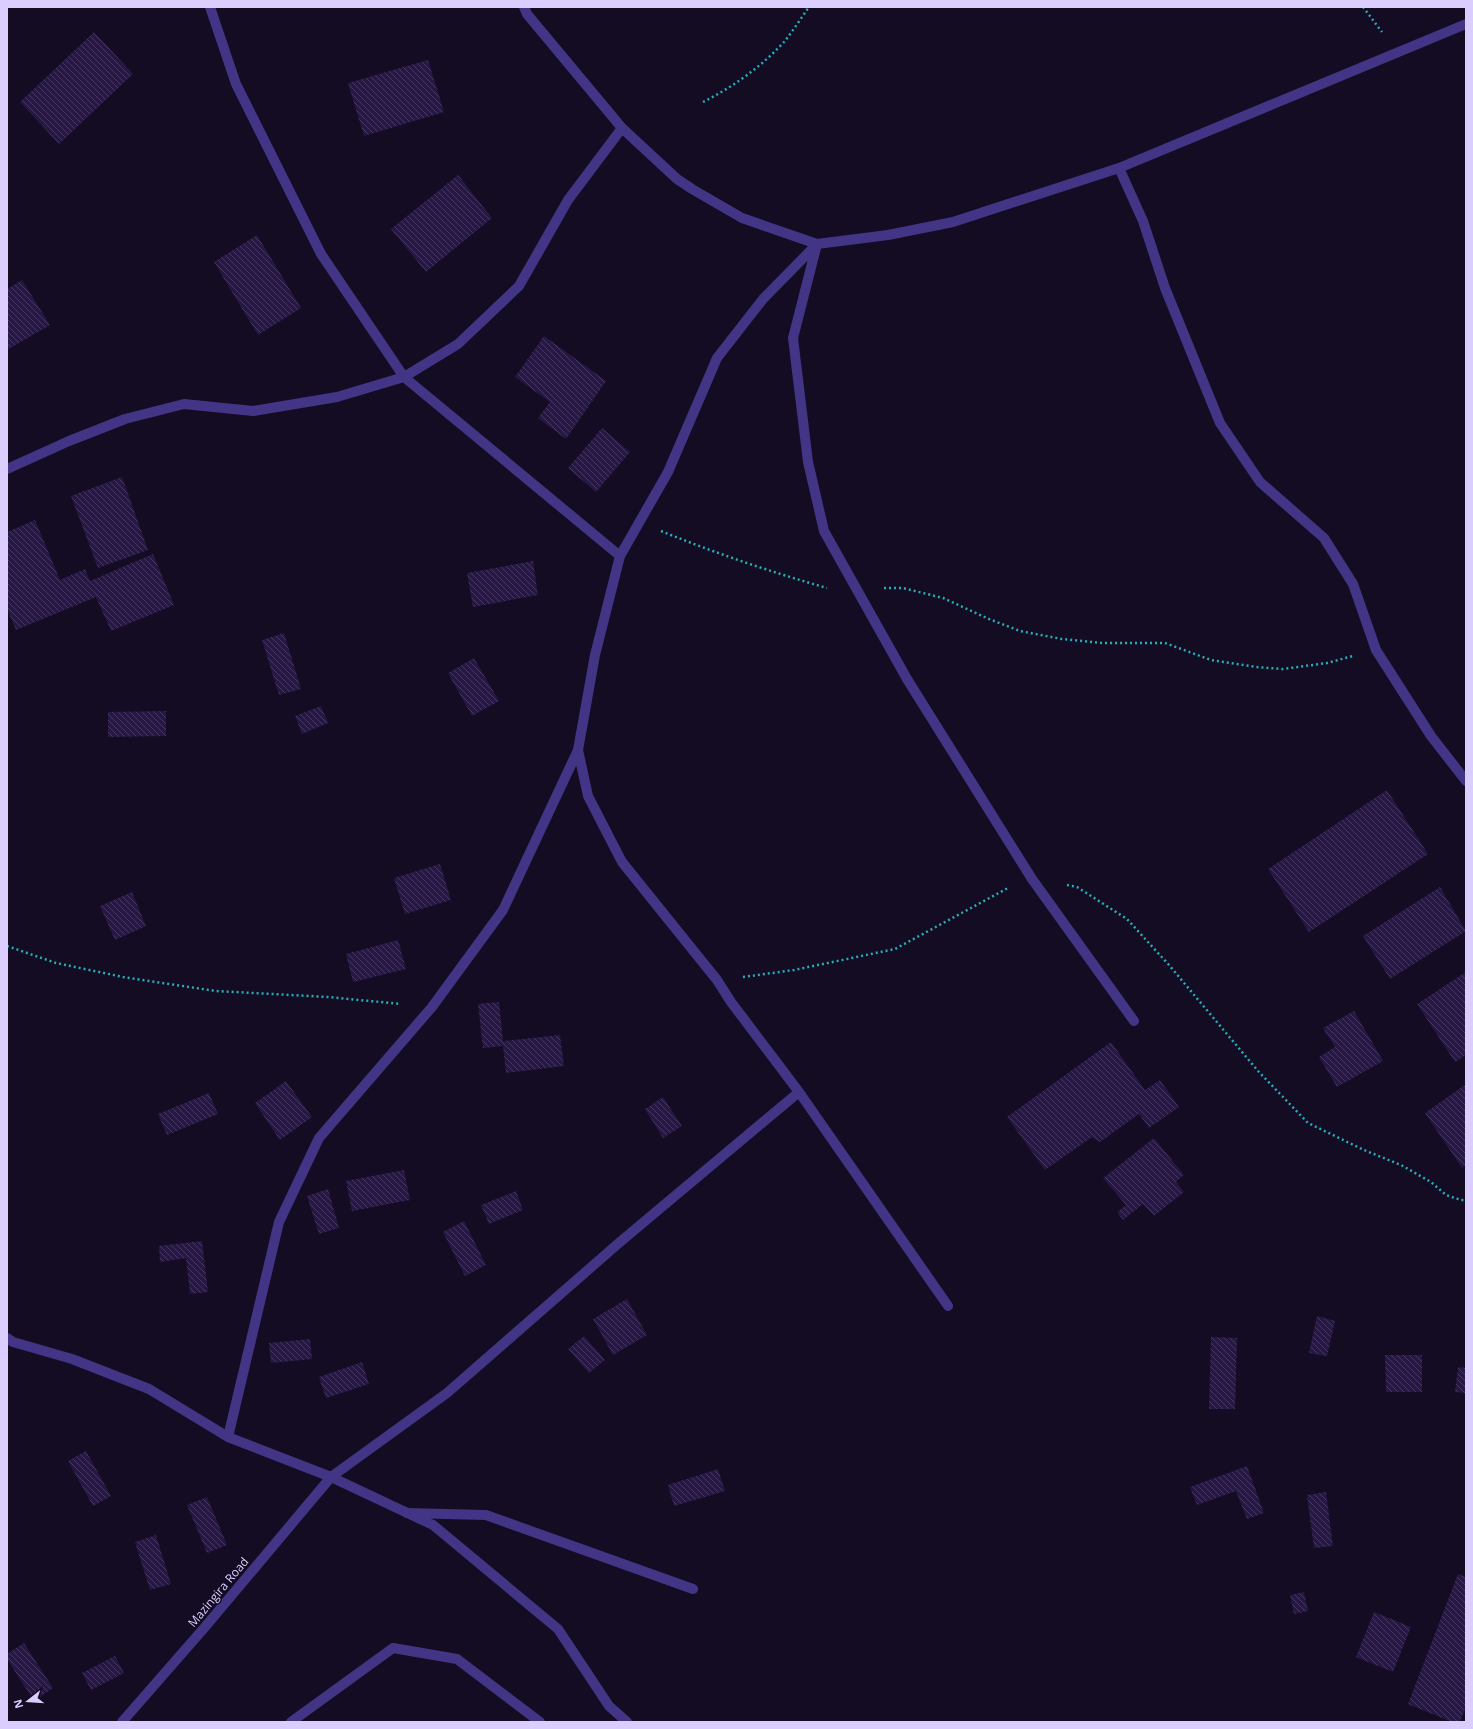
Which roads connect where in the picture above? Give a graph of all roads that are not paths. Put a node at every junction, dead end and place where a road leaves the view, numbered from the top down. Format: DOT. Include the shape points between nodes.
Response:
graph roads {
  1 [pos="210,7"];
  2 [pos="524,7"];
  3 [pos="1466,24"];
  4 [pos="622,128"];
  5 [pos="1119,168"];
  6 [pos="817,244"];
  7 [pos="404,377"];
  8 [pos="7,469"];
  9 [pos="620,556"];
  10 [pos="578,750"];
  11 [pos="1466,782"];
  12 [pos="1134,1021"];
  13 [pos="799,1092"];
  14 [pos="948,1306"];
  15 [pos="7,1338"];
  16 [pos="228,1437"];
  17 [pos="332,1477"];
  18 [pos="406,1513"];
  19 [pos="693,1589"];
  20 [pos="122,1722"];
  21 [pos="291,1722"];
  22 [pos="540,1722"];
  23 [pos="627,1722"];
  1 -- 7 [label="street" via="236,84 321,254"];
  2 -- 4 [label="street" via="527,14"];
  3 -- 5 [label="street"];
  4 -- 6 [label="street" via="692,189 742,218"];
  4 -- 7 [label="street" via="568,200 519,286 458,344"];
  5 -- 6 [label="street" via="953,222 888,235"];
  5 -- 11 [label="street" via="1144,221 1165,288 1220,423 1260,482 1324,538 1353,584 1376,650 1431,736"];
  6 -- 9 [label="street" via="763,300 717,358 668,472"];
  6 -- 12 [label="street" via="793,338 808,462 824,531 907,679 1032,879"];
  7 -- 8 [label="street" via="337,397 254,411 184,404 125,419"];
  7 -- 9 [label="street"];
  9 -- 10 [label="street" via="595,655"];
  10 -- 13 [label="street" via="588,796 622,862 717,980"];
  10 -- 16 [label="street" via="503,910 432,1007 319,1138 279,1222"];
  13 -- 14 [label="street"];
  13 -- 17 [label="street, Mazingira Road" via="620,1242 447,1393"];
  15 -- 16 [label="street" via="13,1342 72,1358 149,1389"];
  16 -- 17 [label="street"];
  17 -- 18 [label="street"];
  17 -- 20 [label="street, Mazingira Road"];
  18 -- 19 [label="street" via="486,1515"];
  18 -- 23 [label="street" via="433,1525 558,1629 609,1706"];
  21 -- 22 [label="street" via="393,1648 457,1659"];
}
